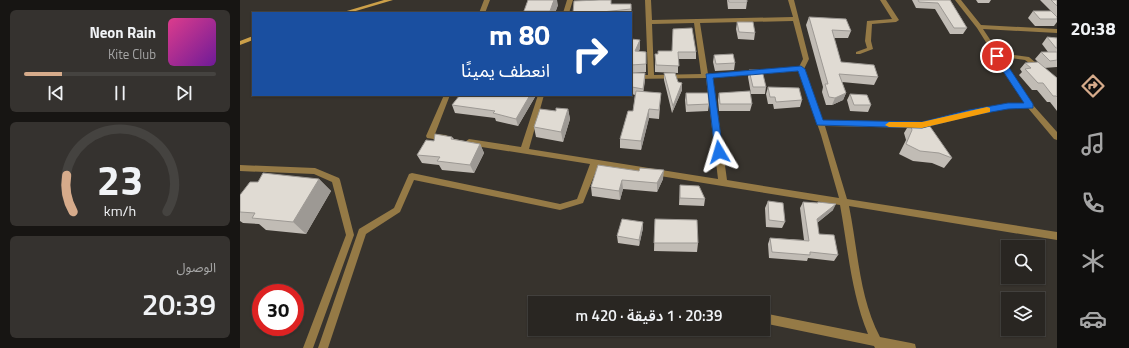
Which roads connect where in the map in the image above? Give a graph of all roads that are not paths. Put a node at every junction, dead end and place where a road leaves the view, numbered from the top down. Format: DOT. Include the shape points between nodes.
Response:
graph roads {
  1 [pos="390,0"];
  2 [pos="487,0"];
  3 [pos="570,0"];
  4 [pos="648,0"];
  5 [pos="791,0"];
  6 [pos="883,0"];
  7 [pos="958,0"];
  8 [pos="347,12"];
  9 [pos="482,12"];
  10 [pos="566,12"];
  11 [pos="795,19"];
  12 [pos="697,21"];
  13 [pos="648,22"];
  14 [pos="979,27"];
  15 [pos="1057,31"];
  16 [pos="252,38"];
  17 [pos="240,43"];
  18 [pos="858,53"];
  19 [pos="997,56"];
  20 [pos="801,69"];
  21 [pos="1046,74"];
  22 [pos="707,76"];
  23 [pos="632,77"];
  24 [pos="651,77"];
  25 [pos="447,96"];
  26 [pos="541,96"];
  27 [pos="1030,106"];
  28 [pos="820,123"];
  29 [pos="1057,137"];
  30 [pos="524,151"];
  31 [pos="595,162"];
  32 [pos="240,168"];
  33 [pos="723,183"];
  34 [pos="844,202"];
  35 [pos="1057,236"];
  36 [pos="770,320"];
  37 [pos="879,345"];
  38 [pos="308,348"];
  39 [pos="322,348"];
  40 [pos="911,348"];
  1 -- 8 [label="street"];
  2 -- 9 [label="street"];
  3 -- 10 [label="street"];
  4 -- 13 [label="street"];
  5 -- 11 [label="street"];
  6 -- 18 [label="street" via="896,20 869,22 870,49"];
  7 -- 14 [label="street"];
  11 -- 12 [label="street"];
  11 -- 20 [label="street" via="806,60"];
  12 -- 13 [label="street"];
  12 -- 22 [label="street"];
  13 -- 24 [label="street"];
  14 -- 15 [label="street"];
  14 -- 19 [label="street"];
  16 -- 17 [label="street"];
  19 -- 21 [label="street" via="1027,58"];
  19 -- 27 [label="street"];
  20 -- 22 [label="street"];
  20 -- 28 [label="street"];
  22 -- 24 [label="street"];
  22 -- 33 [label="street"];
  23 -- 24 [label="street"];
  25 -- 30 [label="street" via="430,136"];
  26 -- 30 [label="street"];
  27 -- 28 [label="street" via="1008,106 922,125"];
  27 -- 29 [label="street"];
  28 -- 34 [label="street"];
  30 -- 31 [label="street"];
  31 -- 33 [label="street"];
  31 -- 39 [label="street" via="580,201 560,207 412,176 397,210 362,232"];
  32 -- 38 [label="street" via="315,171 336,180 350,235"];
  33 -- 34 [label="street"];
  34 -- 35 [label="street"];
  34 -- 37 [label="street" via="859,295"];
  36 -- 37 [label="street"];
  37 -- 40 [label="street"];
}
